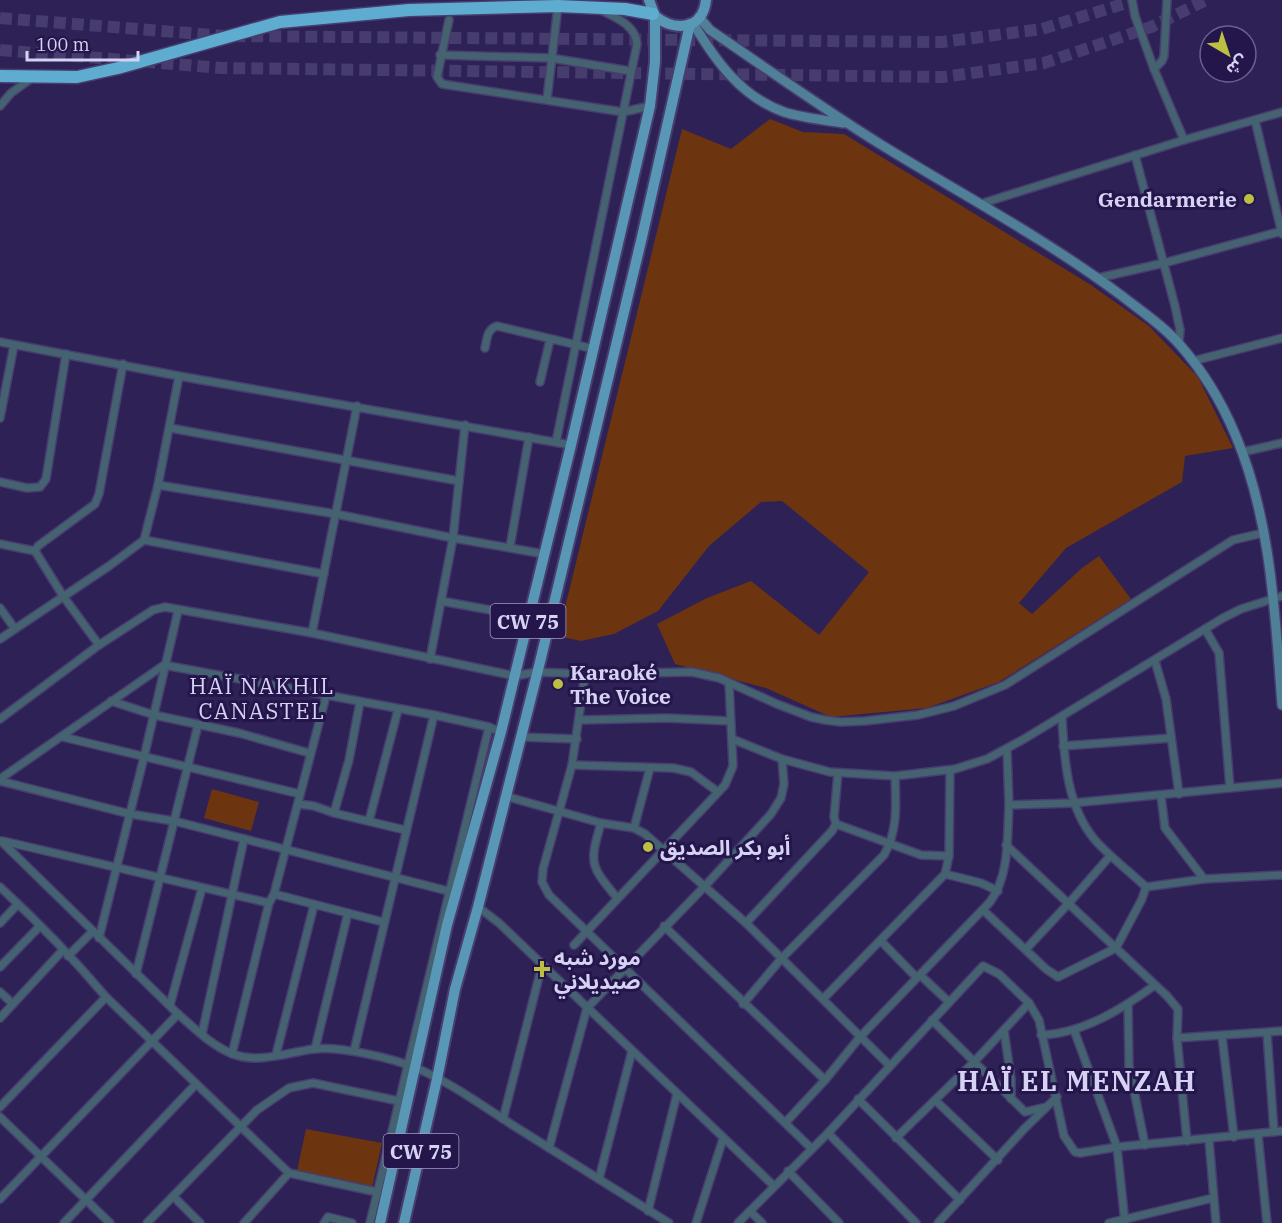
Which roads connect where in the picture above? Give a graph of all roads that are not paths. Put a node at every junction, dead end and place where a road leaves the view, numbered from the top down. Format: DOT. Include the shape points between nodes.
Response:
graph roads {
  1 [pos="706,0"];
  2 [pos="1132,0"];
  3 [pos="1167,0"];
  4 [pos="558,6"];
  5 [pos="651,6"];
  6 [pos="597,9"];
  7 [pos="449,21"];
  8 [pos="694,21"];
  9 [pos="440,55"];
  10 [pos="551,58"];
  11 [pos="1154,69"];
  12 [pos="630,70"];
  13 [pos="0,76"];
  14 [pos="35,77"];
  15 [pos="547,99"];
  16 [pos="0,106"];
  17 [pos="650,106"];
  18 [pos="623,112"];
  19 [pos="1282,112"];
  20 [pos="1255,120"];
  21 [pos="849,124"];
  22 [pos="1185,140"];
  23 [pos="1135,155"];
  24 [pos="980,204"];
  25 [pos="1282,232"];
  26 [pos="1164,264"];
  27 [pos="1098,278"];
  28 [pos="1282,338"];
  29 [pos="550,340"];
  30 [pos="0,342"];
  31 [pos="1179,343"];
  32 [pos="14,345"];
  33 [pos="576,345"];
  34 [pos="485,348"];
  35 [pos="594,349"];
  36 [pos="66,354"];
  37 [pos="1193,361"];
  38 [pos="123,364"];
  39 [pos="179,376"];
  40 [pos="540,382"];
  41 [pos="357,406"];
  42 [pos="0,418"];
  43 [pos="465,425"];
  44 [pos="170,428"];
  45 [pos="529,437"];
  46 [pos="556,442"];
  47 [pos="1282,443"];
  48 [pos="571,445"];
  49 [pos="1242,452"];
  50 [pos="345,460"];
  51 [pos="459,481"];
  52 [pos="0,482"];
  53 [pos="158,485"];
  54 [pos="336,514"];
  55 [pos="1263,532"];
  56 [pos="453,538"];
  57 [pos="144,540"];
  58 [pos="0,544"];
  59 [pos="510,547"];
  60 [pos="35,551"];
  61 [pos="544,554"];
  62 [pos="324,574"];
  63 [pos="63,596"];
  64 [pos="1278,597"];
  65 [pos="441,601"];
  66 [pos="0,608"];
  67 [pos="178,610"];
  68 [pos="529,617"];
  69 [pos="15,629"];
  70 [pos="1205,629"];
  71 [pos="312,633"];
  72 [pos="0,639"];
  73 [pos="99,645"];
  74 [pos="430,658"];
  75 [pos="1155,661"];
  76 [pos="164,665"];
  77 [pos="537,672"];
  78 [pos="585,674"];
  79 [pos="514,676"];
  80 [pos="729,683"];
  81 [pos="326,696"];
  82 [pos="111,701"];
  83 [pos="360,702"];
  84 [pos="1282,702"];
  85 [pos="398,710"];
  86 [pos="154,715"];
  87 [pos="434,715"];
  88 [pos="1062,717"];
  89 [pos="0,719"];
  90 [pos="580,720"];
  91 [pos="730,721"];
  92 [pos="198,725"];
  93 [pos="489,727"];
  94 [pos="501,732"];
  95 [pos="63,737"];
  96 [pos="520,737"];
  97 [pos="1171,738"];
  98 [pos="577,739"];
  99 [pos="732,740"];
  100 [pos="1063,746"];
  101 [pos="1007,749"];
  102 [pos="309,753"];
  103 [pos="144,757"];
  104 [pos="782,759"];
  105 [pos="572,765"];
  106 [pos="188,767"];
  107 [pos="650,768"];
  108 [pos="950,770"];
  109 [pos="838,773"];
  110 [pos="895,776"];
  111 [pos="0,780"];
  112 [pos="1282,783"];
  113 [pos="1230,788"];
  114 [pos="718,792"];
  115 [pos="300,794"];
  116 [pos="1179,794"];
  117 [pos="505,796"];
  118 [pos="1161,796"];
  119 [pos="1073,803"];
  120 [pos="298,804"];
  121 [pos="1010,805"];
  122 [pos="560,811"];
  123 [pos="333,813"];
  124 [pos="130,814"];
  125 [pos="174,821"];
  126 [pos="369,821"];
  127 [pos="601,823"];
  128 [pos="836,824"];
  129 [pos="634,828"];
  130 [pos="405,830"];
  131 [pos="244,838"];
  132 [pos="0,841"];
  133 [pos="891,843"];
  134 [pos="1006,845"];
  135 [pos="663,849"];
  136 [pos="285,850"];
  137 [pos="950,856"];
  138 [pos="1110,856"];
  139 [pos="116,869"];
  140 [pos="945,874"];
  141 [pos="1282,875"];
  142 [pos="394,876"];
  143 [pos="160,878"];
  144 [pos="1204,879"];
  145 [pos="705,886"];
  146 [pos="0,887"];
  147 [pos="1146,887"];
  148 [pos="202,888"];
  149 [pos="998,891"];
  150 [pos="452,892"];
  151 [pos="231,894"];
  152 [pos="274,894"];
  153 [pos="617,898"];
  154 [pos="18,903"];
  155 [pos="269,903"];
  156 [pos="1069,903"];
  157 [pos="314,905"];
  158 [pos="478,906"];
  159 [pos="983,910"];
  160 [pos="348,914"];
  161 [pos="383,922"];
  162 [pos="0,923"];
  163 [pos="746,923"];
  164 [pos="40,926"];
  165 [pos="664,926"];
  166 [pos="92,932"];
  167 [pos="587,932"];
  168 [pos="99,938"];
  169 [pos="881,941"];
  170 [pos="574,945"];
  171 [pos="1026,948"];
  172 [pos="1116,948"];
  173 [pos="65,953"];
  174 [pos="781,959"];
  175 [pos="542,965"];
  176 [pos="0,968"];
  177 [pos="626,969"];
  178 [pos="136,974"];
  179 [pos="918,977"];
  180 [pos="1155,985"];
  181 [pos="0,992"];
  182 [pos="106,998"];
  183 [pos="823,999"];
  184 [pos="949,1002"];
  185 [pos="1029,1003"];
  186 [pos="13,1004"];
  187 [pos="743,1004"];
  188 [pos="170,1005"];
  189 [pos="1128,1005"];
  190 [pos="587,1008"];
  191 [pos="178,1014"];
  192 [pos="0,1018"];
  193 [pos="932,1020"];
  194 [pos="1004,1030"];
  195 [pos="1074,1030"];
  196 [pos="1282,1031"];
  197 [pos="1267,1033"];
  198 [pos="202,1034"];
  199 [pos="1041,1035"];
  200 [pos="1222,1036"];
  201 [pos="860,1037"];
  202 [pos="1176,1038"];
  203 [pos="152,1041"];
  204 [pos="315,1049"];
  205 [pos="354,1051"];
  206 [pos="632,1051"];
  207 [pos="232,1054"];
  208 [pos="276,1055"];
  209 [pos="974,1062"];
  210 [pos="889,1065"];
  211 [pos="412,1067"];
  212 [pos="438,1079"];
  213 [pos="825,1080"];
  214 [pos="196,1084"];
  215 [pos="677,1095"];
  216 [pos="1057,1097"];
  217 [pos="1011,1099"];
  218 [pos="858,1100"];
  219 [pos="935,1100"];
  220 [pos="399,1101"];
  221 [pos="0,1107"];
  222 [pos="1046,1107"];
  223 [pos="1025,1112"];
  224 [pos="0,1117"];
  225 [pos="503,1119"];
  226 [pos="786,1122"];
  227 [pos="241,1126"];
  228 [pos="1024,1130"];
  229 [pos="1278,1132"];
  230 [pos="828,1133"];
  231 [pos="1258,1135"];
  232 [pos="1234,1137"];
  233 [pos="723,1138"];
  234 [pos="896,1138"];
  235 [pos="1209,1140"];
  236 [pos="1186,1141"];
  237 [pos="1145,1145"];
  238 [pos="1117,1147"];
  239 [pos="549,1148"];
  240 [pos="811,1148"];
  241 [pos="41,1156"];
  242 [pos="998,1160"];
  243 [pos="788,1171"];
  244 [pos="289,1173"];
  245 [pos="600,1179"];
  246 [pos="774,1186"];
  247 [pos="377,1192"];
  248 [pos="173,1196"];
  249 [pos="1213,1198"];
  250 [pos="0,1199"];
  251 [pos="87,1199"];
  252 [pos="960,1200"];
  253 [pos="648,1210"];
  254 [pos="750,1211"];
  255 [pos="1125,1221"];
  256 [pos="666,1222"];
  257 [pos="64,1223"];
  258 [pos="110,1223"];
  259 [pos="147,1223"];
  260 [pos="200,1223"];
  261 [pos="244,1223"];
  262 [pos="324,1223"];
  263 [pos="352,1223"];
  264 [pos="370,1223"];
  265 [pos="380,1223"];
  266 [pos="404,1223"];
  267 [pos="696,1223"];
  268 [pos="738,1223"];
  269 [pos="762,1223"];
  270 [pos="839,1223"];
  271 [pos="916,1223"];
  272 [pos="938,1223"];
  273 [pos="1109,1223"];
  274 [pos="1216,1223"];
  275 [pos="1267,1223"];
  1 -- 8 [label="main road" via="704,11"];
  2 -- 11 [label="street"];
  3 -- 11 [label="street" via="1164,56"];
  4 -- 6 [label="highway"];
  4 -- 10 [label="street"];
  4 -- 14 [label="highway" via="409,10 280,22 118,68 77,77"];
  5 -- 6 [label="highway"];
  5 -- 8 [label="main road" via="663,23 681,27"];
  5 -- 17 [label="main road, CW 75" via="655,62"];
  6 -- 12 [label="street" via="626,24 636,36"];
  7 -- 9 [label="street"];
  8 -- 21 [label="main road"];
  8 -- 21 [label="main road" via="731,77 758,99 796,115"];
  8 -- 77 [label="main road" via="685,42"];
  9 -- 10 [label="street"];
  9 -- 15 [label="street" via="436,77 442,84"];
  10 -- 12 [label="street"];
  10 -- 15 [label="street"];
  11 -- 22 [label="street"];
  12 -- 18 [label="street"];
  13 -- 14 [label="highway"];
  14 -- 16 [label="street"];
  15 -- 18 [label="street"];
  17 -- 18 [label="street"];
  17 -- 35 [label="main road, CW 75"];
  18 -- 33 [label="street"];
  19 -- 20 [label="street"];
  20 -- 22 [label="street"];
  20 -- 25 [label="street"];
  21 -- 24 [label="main road"];
  22 -- 23 [label="street"];
  23 -- 24 [label="street"];
  23 -- 26 [label="street"];
  24 -- 27 [label="main road"];
  25 -- 26 [label="street"];
  26 -- 27 [label="street"];
  26 -- 31 [label="street" via="1180,330"];
  27 -- 31 [label="main road"];
  28 -- 37 [label="street"];
  29 -- 33 [label="street"];
  29 -- 34 [label="street" via="494,326"];
  29 -- 40 [label="street"];
  30 -- 32 [label="street"];
  31 -- 37 [label="main road"];
  32 -- 36 [label="street"];
  32 -- 42 [label="street"];
  33 -- 35 [label="street"];
  33 -- 46 [label="street"];
  35 -- 48 [label="main road, CW 75"];
  36 -- 38 [label="street"];
  36 -- 52 [label="street" via="46,479 40,487 33,488"];
  37 -- 49 [label="main road" via="1214,393"];
  38 -- 39 [label="street"];
  38 -- 60 [label="street" via="95,504"];
  39 -- 41 [label="street"];
  39 -- 44 [label="street"];
  41 -- 43 [label="street"];
  41 -- 50 [label="street"];
  43 -- 45 [label="street"];
  43 -- 51 [label="street"];
  44 -- 50 [label="street"];
  44 -- 53 [label="street"];
  45 -- 46 [label="street"];
  45 -- 59 [label="street"];
  46 -- 48 [label="street"];
  47 -- 49 [label="street"];
  48 -- 61 [label="main road, CW 75"];
  49 -- 55 [label="main road"];
  50 -- 51 [label="street"];
  50 -- 54 [label="street"];
  51 -- 56 [label="street"];
  53 -- 54 [label="street"];
  53 -- 57 [label="street"];
  54 -- 56 [label="street"];
  54 -- 62 [label="street"];
  55 -- 64 [label="main road"];
  55 -- 80 [label="street" via="1233,540 1005,686 954,706 918,715 841,722 811,717"];
  56 -- 59 [label="street"];
  56 -- 65 [label="street"];
  57 -- 62 [label="street"];
  57 -- 63 [label="street"];
  58 -- 60 [label="street"];
  59 -- 61 [label="street"];
  60 -- 63 [label="street"];
  61 -- 68 [label="main road, CW 75"];
  62 -- 71 [label="street"];
  63 -- 69 [label="street"];
  63 -- 73 [label="street"];
  64 -- 70 [label="street" via="1241,609"];
  64 -- 84 [label="main road"];
  65 -- 68 [label="street"];
  65 -- 74 [label="street"];
  66 -- 69 [label="street"];
  67 -- 71 [label="street"];
  67 -- 73 [label="street" via="153,610"];
  67 -- 76 [label="street"];
  68 -- 79 [label="main road, CW 75"];
  69 -- 72 [label="street"];
  70 -- 75 [label="street"];
  70 -- 113 [label="street" via="1219,653"];
  71 -- 74 [label="street"];
  73 -- 89 [label="street"];
  74 -- 79 [label="street"];
  75 -- 88 [label="street"];
  75 -- 97 [label="street" via="1165,692"];
  76 -- 81 [label="street"];
  76 -- 82 [label="street"];
  76 -- 86 [label="street"];
  77 -- 78 [label="street"];
  77 -- 79 [label="street"];
  77 -- 96 [label="main road"];
  78 -- 80 [label="street" via="692,672"];
  78 -- 90 [label="street"];
  79 -- 94 [label="main road, CW 75"];
  80 -- 91 [label="street"];
  81 -- 83 [label="street"];
  81 -- 102 [label="street"];
  82 -- 86 [label="street"];
  82 -- 95 [label="street"];
  83 -- 85 [label="street"];
  83 -- 123 [label="street" via="349,760"];
  85 -- 87 [label="street"];
  85 -- 126 [label="street"];
  86 -- 92 [label="street"];
  86 -- 103 [label="street"];
  87 -- 93 [label="street"];
  87 -- 130 [label="street"];
  88 -- 100 [label="street"];
  88 -- 101 [label="street"];
  90 -- 91 [label="street"];
  90 -- 98 [label="street"];
  91 -- 99 [label="street"];
  92 -- 102 [label="street"];
  92 -- 106 [label="street"];
  93 -- 94 [label="street"];
  93 -- 150 [label="street"];
  94 -- 150 [label="main road, CW 75"];
  95 -- 103 [label="street"];
  95 -- 111 [label="street"];
  96 -- 98 [label="street"];
  96 -- 117 [label="main road"];
  97 -- 100 [label="street"];
  97 -- 116 [label="street"];
  98 -- 105 [label="street"];
  99 -- 104 [label="street"];
  99 -- 114 [label="street" via="733,766"];
  100 -- 119 [label="street"];
  101 -- 108 [label="street"];
  101 -- 121 [label="street"];
  102 -- 115 [label="street"];
  103 -- 106 [label="street"];
  103 -- 124 [label="street"];
  104 -- 109 [label="street"];
  104 -- 145 [label="street" via="781,798"];
  105 -- 107 [label="street"];
  105 -- 122 [label="street"];
  106 -- 115 [label="street"];
  106 -- 125 [label="street"];
  107 -- 114 [label="street" via="691,772"];
  107 -- 129 [label="street"];
  108 -- 110 [label="street"];
  108 -- 137 [label="street"];
  109 -- 110 [label="street"];
  109 -- 128 [label="street"];
  110 -- 133 [label="street" via="896,811"];
  111 -- 124 [label="street"];
  112 -- 113 [label="street"];
  113 -- 116 [label="street"];
  114 -- 135 [label="street"];
  115 -- 120 [label="street"];
  116 -- 118 [label="street"];
  117 -- 122 [label="street"];
  117 -- 158 [label="main road"];
  118 -- 119 [label="street"];
  118 -- 144 [label="street" via="1165,828"];
  119 -- 121 [label="street"];
  119 -- 138 [label="street" via="1090,834"];
  120 -- 123 [label="street"];
  120 -- 136 [label="street"];
  121 -- 134 [label="street"];
  122 -- 127 [label="street"];
  122 -- 167 [label="street" via="542,882 549,895"];
  123 -- 126 [label="street"];
  124 -- 125 [label="street"];
  124 -- 139 [label="street"];
  125 -- 131 [label="street"];
  125 -- 143 [label="street"];
  126 -- 130 [label="street"];
  127 -- 129 [label="street"];
  127 -- 153 [label="street" via="593,850 594,867"];
  128 -- 133 [label="street"];
  128 -- 163 [label="street"];
  129 -- 135 [label="street"];
  130 -- 142 [label="street"];
  131 -- 136 [label="street"];
  131 -- 151 [label="street"];
  132 -- 139 [label="street"];
  132 -- 166 [label="street"];
  133 -- 137 [label="street" via="921,855"];
  133 -- 174 [label="street" via="884,855"];
  134 -- 149 [label="street"];
  134 -- 156 [label="street"];
  135 -- 145 [label="street"];
  135 -- 153 [label="street"];
  136 -- 142 [label="street"];
  136 -- 152 [label="street"];
  137 -- 140 [label="street"];
  138 -- 147 [label="street"];
  138 -- 156 [label="street"];
  139 -- 143 [label="street"];
  139 -- 168 [label="street"];
  140 -- 149 [label="street"];
  140 -- 169 [label="street"];
  141 -- 144 [label="street"];
  142 -- 150 [label="street"];
  142 -- 161 [label="street"];
  143 -- 148 [label="street"];
  143 -- 178 [label="street"];
  144 -- 147 [label="street"];
  145 -- 163 [label="street"];
  145 -- 165 [label="street"];
  146 -- 154 [label="street"];
  147 -- 172 [label="street"];
  148 -- 151 [label="street"];
  148 -- 188 [label="street"];
  149 -- 159 [label="street"];
  150 -- 211 [label="main road, CW 75"];
  151 -- 155 [label="street"];
  151 -- 198 [label="street"];
  152 -- 155 [label="street"];
  152 -- 157 [label="street"];
  153 -- 167 [label="street"];
  154 -- 162 [label="street"];
  154 -- 164 [label="street"];
  155 -- 207 [label="street"];
  156 -- 171 [label="street"];
  156 -- 172 [label="street"];
  157 -- 160 [label="street"];
  157 -- 208 [label="street"];
  158 -- 175 [label="street"];
  158 -- 212 [label="main road" via="455,989"];
  159 -- 171 [label="street"];
  159 -- 179 [label="street"];
  160 -- 161 [label="street"];
  160 -- 204 [label="street"];
  161 -- 205 [label="street"];
  163 -- 174 [label="street"];
  164 -- 173 [label="street"];
  164 -- 176 [label="street"];
  165 -- 177 [label="street"];
  165 -- 187 [label="street"];
  166 -- 168 [label="street"];
  166 -- 173 [label="street"];
  167 -- 170 [label="street"];
  167 -- 177 [label="street"];
  168 -- 178 [label="street"];
  169 -- 179 [label="street"];
  169 -- 183 [label="street"];
  171 -- 172 [label="street" via="1058,977"];
  172 -- 180 [label="street"];
  173 -- 182 [label="street"];
  173 -- 186 [label="street"];
  174 -- 183 [label="street"];
  174 -- 187 [label="street"];
  175 -- 190 [label="street"];
  175 -- 225 [label="street"];
  177 -- 190 [label="street"];
  177 -- 226 [label="street"];
  178 -- 188 [label="street"];
  179 -- 184 [label="street"];
  179 -- 201 [label="street"];
  180 -- 189 [label="street"];
  180 -- 202 [label="street" via="1178,1009"];
  181 -- 186 [label="street"];
  182 -- 203 [label="street"];
  182 -- 221 [label="street"];
  183 -- 201 [label="street"];
  184 -- 185 [label="street" via="983,966 999,974"];
  184 -- 193 [label="street"];
  185 -- 194 [label="street"];
  185 -- 199 [label="street" via="1039,1020"];
  186 -- 192 [label="street"];
  187 -- 213 [label="street"];
  188 -- 191 [label="street"];
  189 -- 195 [label="street"];
  189 -- 237 [label="street" via="1129,1066"];
  190 -- 206 [label="street"];
  190 -- 239 [label="street"];
  191 -- 198 [label="street"];
  191 -- 203 [label="street"];
  193 -- 209 [label="street"];
  193 -- 210 [label="street"];
  194 -- 209 [label="street"];
  194 -- 217 [label="street"];
  195 -- 199 [label="street"];
  195 -- 238 [label="street"];
  196 -- 197 [label="street"];
  197 -- 200 [label="street"];
  197 -- 229 [label="street"];
  198 -- 207 [label="street"];
  199 -- 216 [label="street"];
  200 -- 202 [label="street"];
  200 -- 232 [label="street"];
  201 -- 210 [label="street"];
  201 -- 213 [label="street"];
  202 -- 236 [label="street"];
  203 -- 214 [label="street"];
  203 -- 241 [label="street"];
  204 -- 205 [label="street"];
  204 -- 208 [label="street"];
  205 -- 211 [label="street"];
  206 -- 215 [label="street"];
  206 -- 245 [label="street"];
  207 -- 208 [label="street"];
  209 -- 217 [label="street"];
  209 -- 219 [label="street"];
  210 -- 218 [label="street"];
  211 -- 212 [label="street"];
  211 -- 220 [label="street"];
  211 -- 265 [label="main road, CW 75"];
  212 -- 225 [label="street"];
  212 -- 266 [label="main road, CW 75"];
  213 -- 226 [label="street"];
  214 -- 227 [label="street"];
  214 -- 251 [label="street"];
  215 -- 233 [label="street"];
  215 -- 253 [label="street"];
  216 -- 222 [label="street"];
  216 -- 238 [label="street" via="1064,1136 1075,1152"];
  217 -- 223 [label="street"];
  218 -- 230 [label="street"];
  218 -- 234 [label="street"];
  219 -- 234 [label="street"];
  219 -- 242 [label="street"];
  220 -- 227 [label="street" via="313,1083 290,1088 274,1097"];
  220 -- 247 [label="street"];
  222 -- 223 [label="street"];
  222 -- 228 [label="street"];
  223 -- 228 [label="street"];
  224 -- 241 [label="street"];
  225 -- 239 [label="street"];
  226 -- 240 [label="street"];
  227 -- 244 [label="street"];
  227 -- 248 [label="street"];
  228 -- 242 [label="street"];
  229 -- 231 [label="street"];
  230 -- 240 [label="street"];
  230 -- 271 [label="street"];
  231 -- 232 [label="street"];
  231 -- 275 [label="street"];
  232 -- 235 [label="street"];
  233 -- 246 [label="street"];
  233 -- 267 [label="street"];
  234 -- 252 [label="street"];
  235 -- 236 [label="street"];
  235 -- 249 [label="street"];
  236 -- 237 [label="street"];
  237 -- 238 [label="street"];
  238 -- 255 [label="street"];
  239 -- 245 [label="street"];
  240 -- 243 [label="street"];
  241 -- 250 [label="street"];
  241 -- 251 [label="street"];
  242 -- 252 [label="street"];
  243 -- 246 [label="street"];
  243 -- 270 [label="street"];
  244 -- 247 [label="street"];
  244 -- 261 [label="street"];
  245 -- 253 [label="street"];
  246 -- 254 [label="street"];
  247 -- 264 [label="street"];
  248 -- 259 [label="street"];
  248 -- 260 [label="street"];
  249 -- 255 [label="street"];
  249 -- 274 [label="street"];
  251 -- 257 [label="street"];
  251 -- 258 [label="street"];
  252 -- 272 [label="street"];
  253 -- 256 [label="street"];
  254 -- 268 [label="street"];
  254 -- 269 [label="street"];
  255 -- 273 [label="street"];
  262 -- 263 [label="street" via="328,1217"];
}
